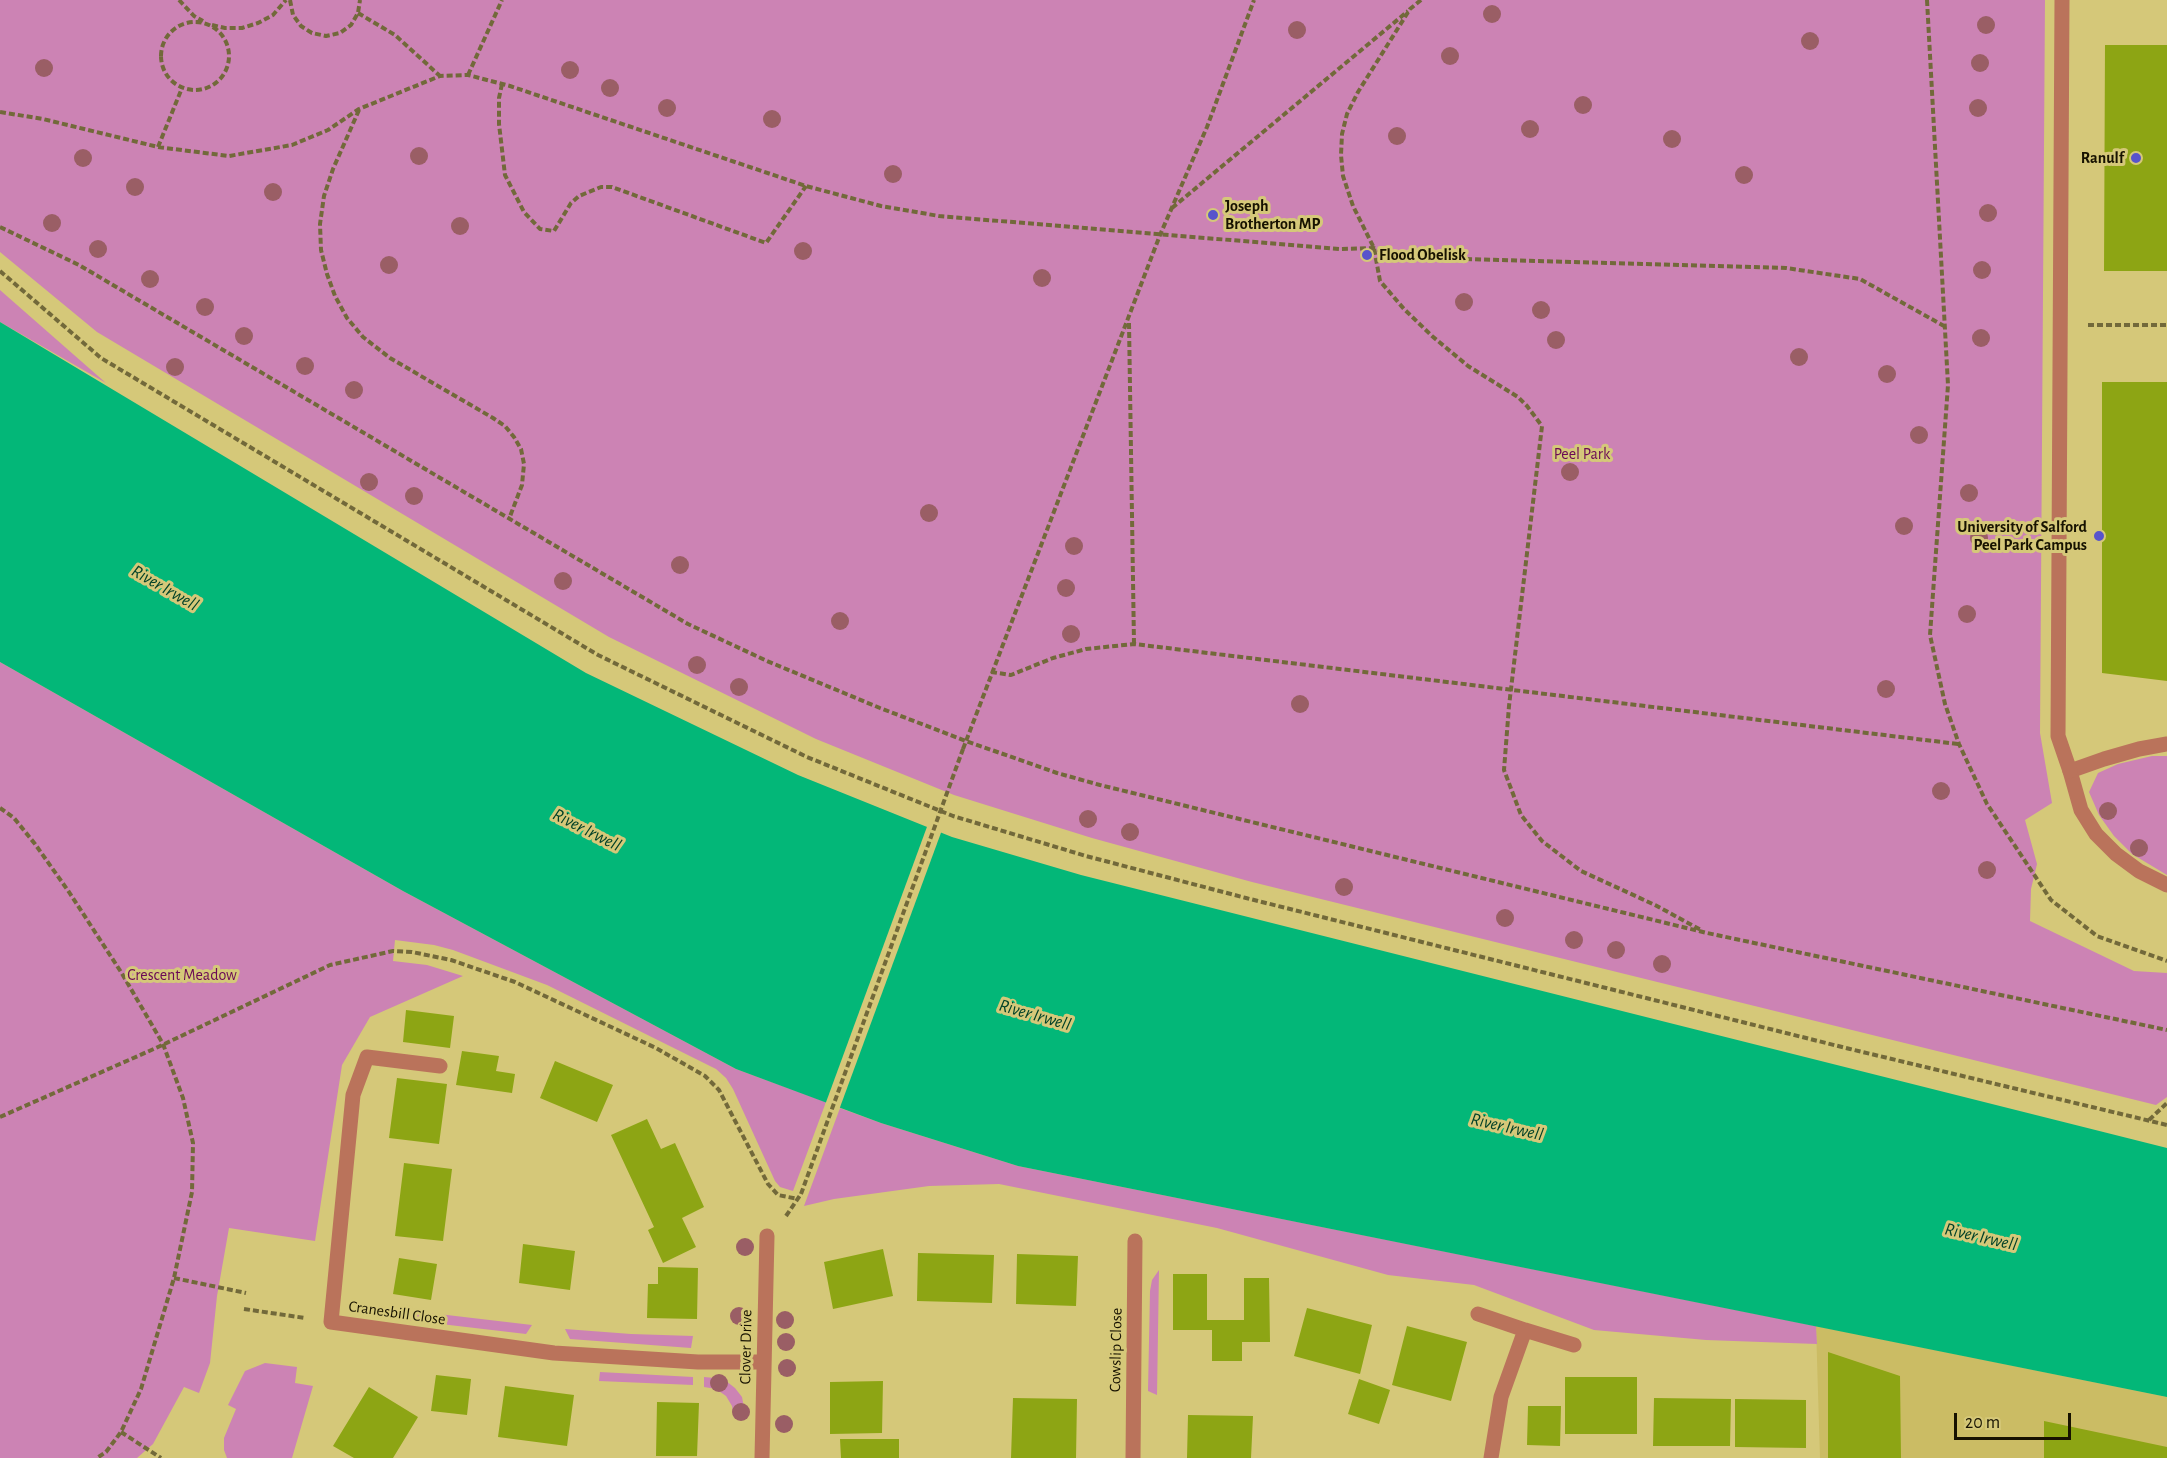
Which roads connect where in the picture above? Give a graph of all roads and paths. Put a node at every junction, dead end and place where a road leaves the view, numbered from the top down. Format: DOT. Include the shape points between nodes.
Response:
graph roads {
  1 [pos="179,0"];
  2 [pos="288,0"];
  3 [pos="360,0"];
  4 [pos="502,0"];
  5 [pos="1254,0"];
  6 [pos="1421,0"];
  7 [pos="1927,0"];
  8 [pos="2062,0"];
  9 [pos="1410,9"];
  10 [pos="358,13"];
  11 [pos="209,24"];
  12 [pos="468,75"];
  13 [pos="440,76"];
  14 [pos="502,84"];
  15 [pos="182,88"];
  16 [pos="359,109"];
  17 [pos="0,112"];
  18 [pos="158,147"];
  19 [pos="806,186"];
  20 [pos="1171,209"];
  21 [pos="0,227"];
  22 [pos="1160,236"];
  23 [pos="1374,248"];
  24 [pos="0,271"];
  25 [pos="1129,319"];
  26 [pos="2060,325"];
  27 [pos="2167,325"];
  28 [pos="1944,326"];
  29 [pos="508,519"];
  30 [pos="1134,644"];
  31 [pos="991,672"];
  32 [pos="1511,690"];
  33 [pos="966,741"];
  34 [pos="1959,744"];
  35 [pos="2167,744"];
  36 [pos="2070,771"];
  37 [pos="0,808"];
  38 [pos="2167,885"];
  39 [pos="1707,933"];
  40 [pos="2167,961"];
  41 [pos="2167,1030"];
  42 [pos="163,1044"];
  43 [pos="440,1066"];
  44 [pos="2167,1104"];
  45 [pos="0,1117"];
  46 [pos="2149,1121"];
  47 [pos="2167,1125"];
  48 [pos="798,1200"];
  49 [pos="793,1207"];
  50 [pos="767,1236"];
  51 [pos="1135,1241"];
  52 [pos="174,1278"];
  53 [pos="246,1293"];
  54 [pos="244,1309"];
  55 [pos="1478,1314"];
  56 [pos="331,1322"];
  57 [pos="1525,1329"];
  58 [pos="1574,1345"];
  59 [pos="764,1362"];
  60 [pos="121,1432"];
  61 [pos="97,1458"];
  62 [pos="161,1458"];
  63 [pos="762,1458"];
  64 [pos="1133,1458"];
  65 [pos="1491,1458"];
  1 -- 11 [label="path" via="194,16"];
  2 -- 10 [label="path" via="301,26 326,36 340,33"];
  2 -- 11 [label="path" via="273,15 242,28"];
  3 -- 10 [label="path"];
  4 -- 12 [label="path"];
  5 -- 20 [label="path" via="1207,127"];
  6 -- 9 [label="path"];
  7 -- 28 [label="path"];
  8 -- 26 [label="street"];
  9 -- 20 [label="path"];
  9 -- 23 [label="path" via="1358,92 1342,134 1343,176"];
  10 -- 13 [label="path" via="395,35"];
  11 -- 15 [label="path" via="226,42 228,66 212,86 199,90"];
  11 -- 15 [label="path" via="181,24 162,45 165,72"];
  12 -- 13 [label="path"];
  12 -- 14 [label="path"];
  13 -- 16 [label="path"];
  14 -- 19 [label="path"];
  14 -- 19 [label="path" via="499,124 505,175 524,212 540,229 554,231 579,196 612,187 766,243"];
  15 -- 18 [label="path"];
  16 -- 18 [label="path" via="328,130 292,145 229,156"];
  16 -- 29 [label="path" via="324,196 321,250 329,281 347,318 363,337 390,358 494,418 514,436 524,464 522,485"];
  17 -- 18 [label="path"];
  19 -- 22 [label="path" via="881,206 939,216"];
  20 -- 22 [label="path"];
  21 -- 29 [label="path" via="79,265"];
  22 -- 23 [label="path"];
  22 -- 25 [label="path"];
  23 -- 28 [label="path" via="1395,257 1786,268 1860,279"];
  23 -- 32 [label="path" via="1380,280 1404,309 1468,366 1518,397 1542,426"];
  24 -- 46 [label="path" via="101,358 598,655 807,757 953,816 1246,898"];
  25 -- 30 [label="path"];
  25 -- 31 [label="path"];
  26 -- 27 [label="path"];
  26 -- 36 [label="street" via="2058,736"];
  28 -- 34 [label="path" via="1948,385 1930,635 1945,704"];
  29 -- 33 [label="path" via="688,624 767,661"];
  30 -- 31 [label="path" via="1086,649 1011,675"];
  30 -- 32 [label="path"];
  31 -- 33 [label="path"];
  32 -- 34 [label="path"];
  32 -- 39 [label="path" via="1504,770 1521,815 1542,841 1581,871 1655,904"];
  33 -- 39 [label="path" via="1100,785"];
  33 -- 48 [label="path, bridge"];
  34 -- 40 [label="path" via="1987,804 2051,900 2097,936"];
  35 -- 36 [label="street"];
  36 -- 38 [label="street" via="2081,810 2096,834 2139,872"];
  37 -- 42 [label="path" via="14,818 69,892"];
  39 -- 41 [label="path"];
  42 -- 45 [label="path"];
  42 -- 48 [label="path" via="330,965 393,951 431,955 515,982 656,1048 705,1076 719,1090 768,1184 778,1195"];
  42 -- 52 [label="path" via="183,1098 193,1143 192,1192"];
  43 -- 56 [label="street, Cranesbill Close" via="367,1057 353,1095"];
  44 -- 46 [label="path"];
  46 -- 47 [label="path"];
  48 -- 49 [label="path"];
  50 -- 59 [label="street, Clover Drive"];
  51 -- 64 [label="street, Cowslip Close"];
  52 -- 53 [label="path"];
  52 -- 60 [label="path" via="141,1389"];
  54 -- 56 [label="path"];
  55 -- 57 [label="street"];
  56 -- 59 [label="street, Cranesbill Close" via="548,1352 698,1362"];
  57 -- 58 [label="street"];
  57 -- 65 [label="street" via="1502,1397"];
  59 -- 63 [label="street, Clover Drive"];
  60 -- 61 [label="path"];
  60 -- 62 [label="path"];
}
